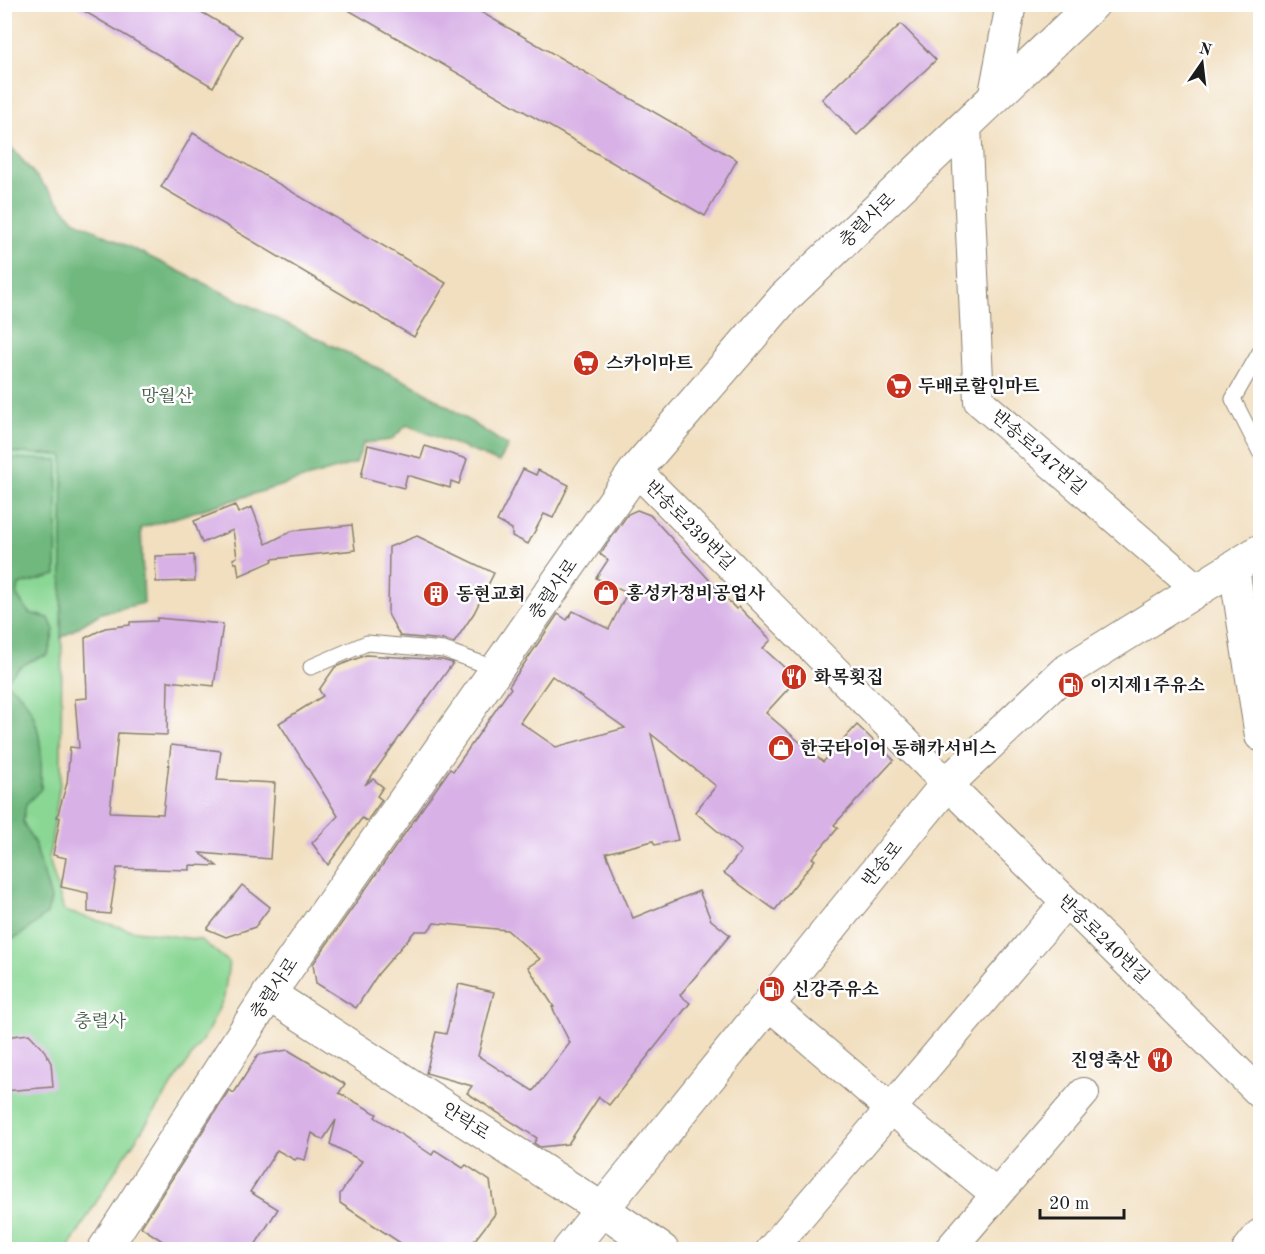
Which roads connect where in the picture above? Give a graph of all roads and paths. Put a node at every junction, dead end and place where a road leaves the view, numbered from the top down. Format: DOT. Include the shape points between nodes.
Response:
graph roads {
  1 [pos="1011,4"];
  2 [pos="1093,4"];
  3 [pos="993,99"];
  4 [pos="966,125"];
  5 [pos="1260,352"];
  6 [pos="1260,452"];
  7 [pos="636,470"];
  8 [pos="1247,559"];
  9 [pos="1198,590"];
  10 [pos="311,667"];
  11 [pos="497,669"];
  12 [pos="1260,736"];
  13 [pos="946,784"];
  14 [pos="1066,902"];
  15 [pos="269,994"];
  16 [pos="768,1004"];
  17 [pos="1084,1093"];
  18 [pos="1260,1093"];
  19 [pos="890,1108"];
  20 [pos="996,1194"];
  21 [pos="602,1209"];
  22 [pos="1260,1236"];
  23 [pos="104,1250"];
  24 [pos="569,1250"];
  25 [pos="662,1250"];
  26 [pos="771,1250"];
  27 [pos="949,1250"];
  28 [pos="1249,1250"];
  1 -- 3 [label="street"];
  2 -- 3 [label="street, 충렬사로"];
  3 -- 4 [label="street, 충렬사로"];
  4 -- 7 [label="street, 충렬사로" via="784,298"];
  4 -- 9 [label="street, 반송로247번길" via="979,401"];
  5 -- 6 [label="lane" via="1233,399"];
  7 -- 11 [label="street, 충렬사로"];
  7 -- 13 [label="street, 반송로239번길"];
  8 -- 9 [label="street, 반송로"];
  8 -- 12 [label="street"];
  9 -- 13 [label="street, 반송로" via="1065,672"];
  10 -- 11 [label="lane" via="367,643 444,650"];
  11 -- 15 [label="street, 충렬사로"];
  13 -- 14 [label="street, 반송로240번길"];
  13 -- 16 [label="street, 반송로"];
  14 -- 18 [label="street, 반송로240번길"];
  14 -- 19 [label="street"];
  15 -- 21 [label="street, 안락로"];
  15 -- 23 [label="street, 충렬사로"];
  16 -- 19 [label="street"];
  16 -- 21 [label="street, 반송로"];
  17 -- 20 [label="street"];
  19 -- 20 [label="street"];
  19 -- 26 [label="street"];
  20 -- 27 [label="street"];
  21 -- 24 [label="street, 반송로"];
  21 -- 25 [label="street, 안락로"];
  22 -- 28 [label="street"];
}
